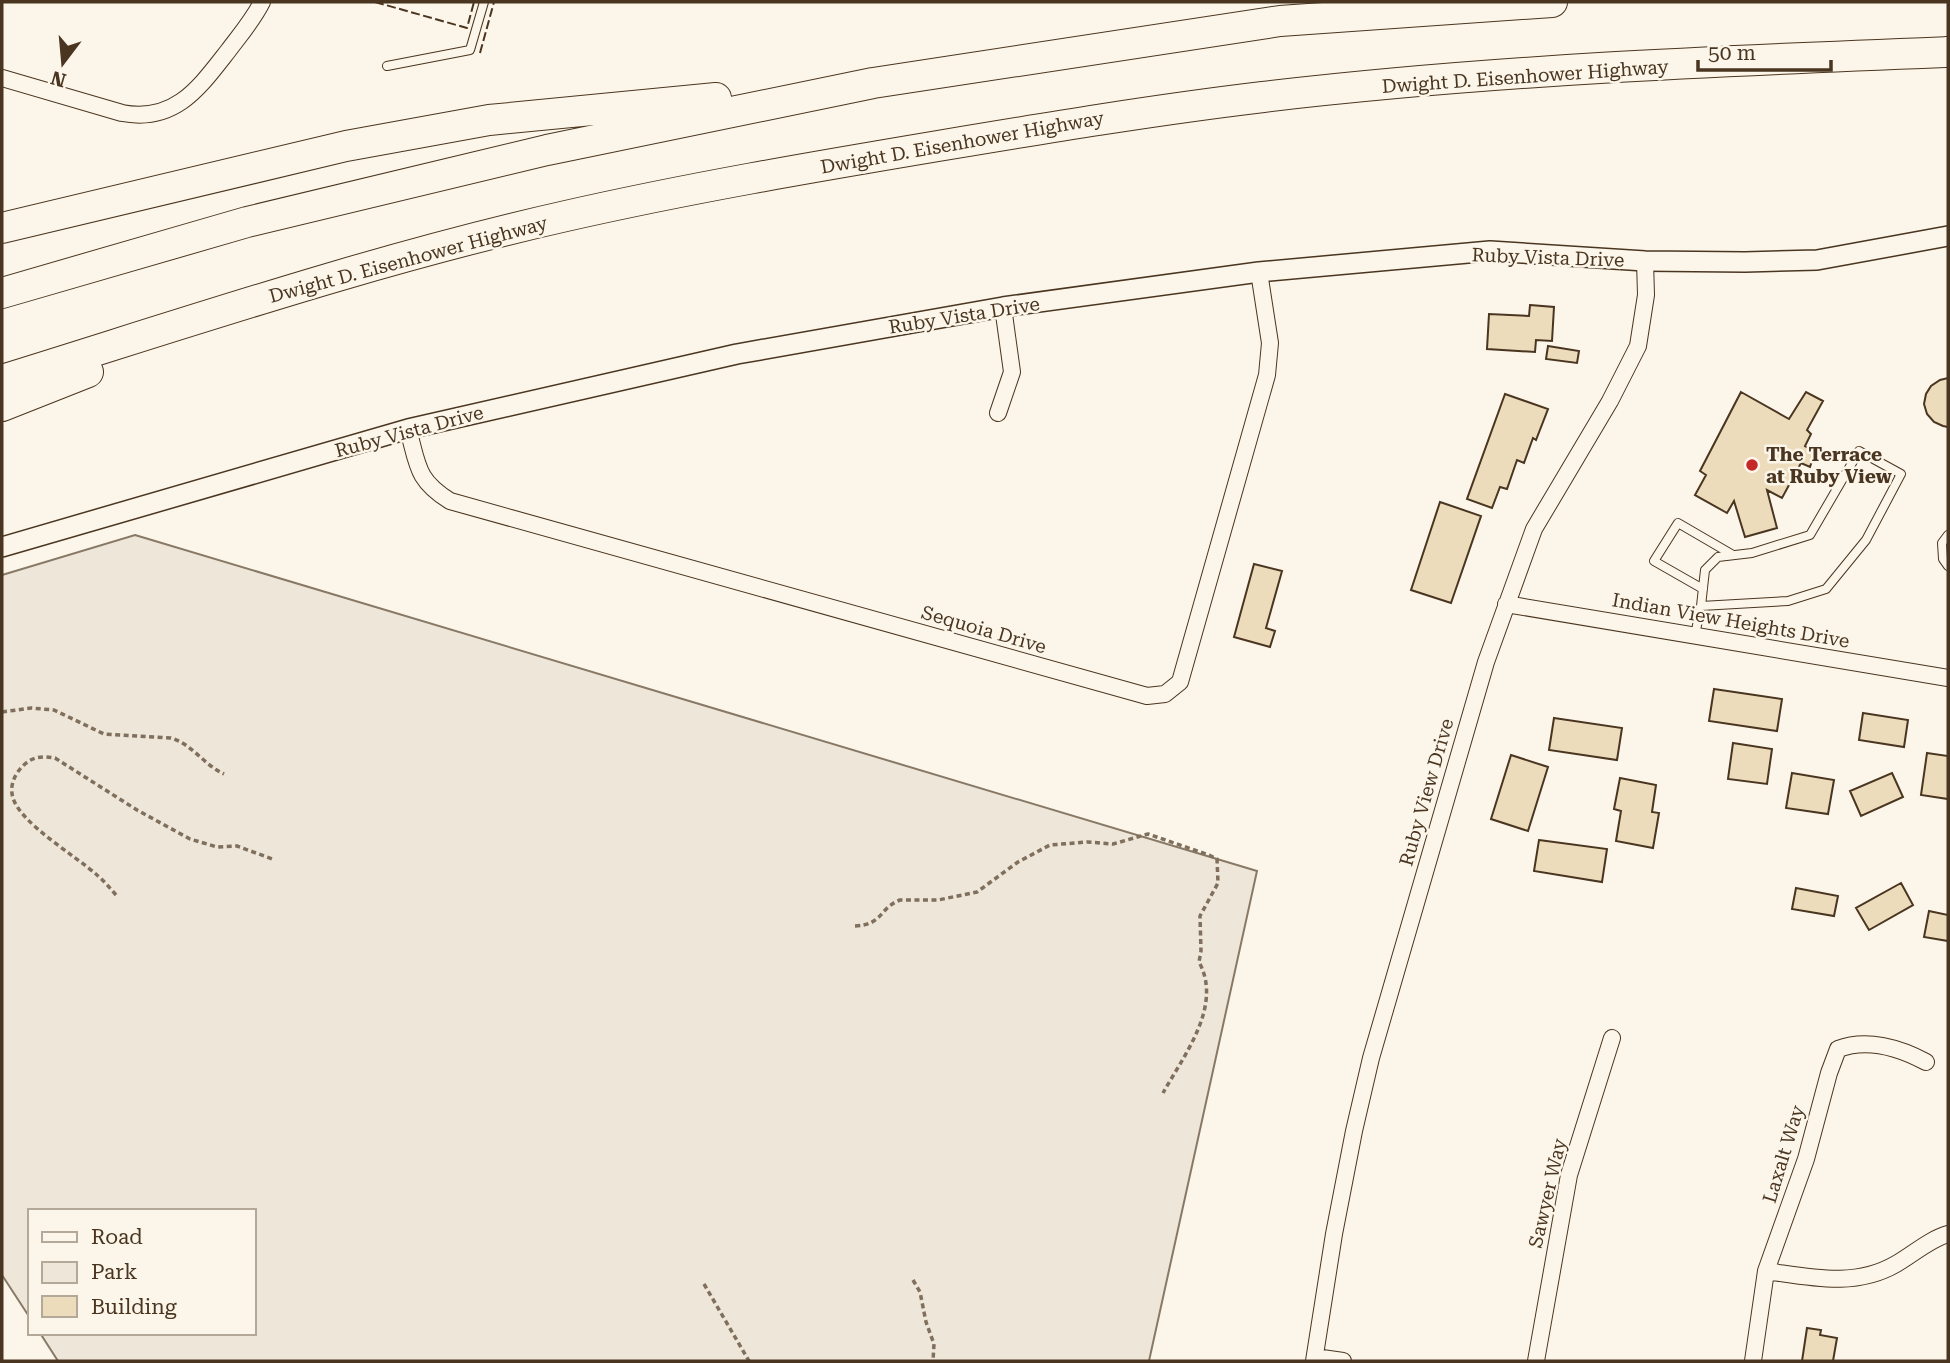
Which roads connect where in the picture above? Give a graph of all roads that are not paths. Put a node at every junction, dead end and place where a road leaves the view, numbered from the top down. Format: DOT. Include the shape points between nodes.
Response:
graph roads {
  1 [pos="262,2"];
  2 [pos="484,2"];
  3 [pos="1552,2"];
  4 [pos="1948,52"];
  5 [pos="387,66"];
  6 [pos="2,78"];
  7 [pos="873,83"];
  8 [pos="2,228"];
  9 [pos="1948,236"];
  10 [pos="1645,261"];
  11 [pos="1259,272"];
  12 [pos="337,276"];
  13 [pos="2,293"];
  14 [pos="1003,307"];
  15 [pos="2,380"];
  16 [pos="2,406"];
  17 [pos="998,413"];
  18 [pos="408,429"];
  19 [pos="1948,535"];
  20 [pos="2,547"];
  21 [pos="1733,555"];
  22 [pos="1948,566"];
  23 [pos="1703,589"];
  24 [pos="1506,604"];
  25 [pos="1701,606"];
  26 [pos="1695,635"];
  27 [pos="1948,678"];
  28 [pos="1612,1038"];
  29 [pos="1926,1062"];
  30 [pos="1948,1234"];
  31 [pos="1766,1271"];
  32 [pos="1314,1359"];
  33 [pos="1343,1361"];
  34 [pos="1536,1361"];
  35 [pos="1752,1361"];
  1 -- 6 [label="street" via="203,83 184,101 159,113 122,113"];
  2 -- 5 [label="lane" via="470,50"];
  3 -- 7 [label="highway" via="1280,21"];
  4 -- 12 [label="highway, Dwight D. Eisenhower Highway" via="1550,70 1128,114 684,191 561,217"];
  7 -- 8 [label="highway" via="489,120 346,146"];
  7 -- 13 [label="highway" via="547,150 273,215"];
  9 -- 10 [label="street, Ruby Vista Drive" via="1817,260"];
  10 -- 11 [label="street, Ruby Vista Drive" via="1490,251"];
  10 -- 24 [label="street, Ruby View Drive" via="1646,295 1637,346 1610,401 1534,528"];
  11 -- 14 [label="street, Ruby Vista Drive"];
  11 -- 18 [label="street, Sequoia Drive" via="1270,343 1267,375 1180,682 1165,694 1147,696 450,501 432,490 421,475"];
  12 -- 15 [label="highway, Dwight D. Eisenhower Highway"];
  12 -- 16 [label="highway"];
  14 -- 17 [label="street" via="1012,372"];
  14 -- 18 [label="street, Ruby Vista Drive" via="737,354"];
  18 -- 20 [label="street, Ruby Vista Drive"];
  19 -- 22 [label="lane" via="1942,543"];
  21 -- 23 [label="lane" via="1718,556 1705,570"];
  21 -- 23 [label="lane" via="1678,523 1654,561"];
  21 -- 25 [label="lane" via="1810,535 1859,451 1901,474 1866,540 1826,589 1788,601"];
  23 -- 25 [label="lane"];
  24 -- 26 [label="street, Indian View Heights Drive"];
  24 -- 32 [label="street, Ruby View Drive" via="1371,1058"];
  25 -- 26 [label="lane"];
  26 -- 27 [label="street, Indian View Heights Drive"];
  28 -- 34 [label="street, Sawyer Way" via="1569,1175"];
  29 -- 31 [label="street, Laxalt Way" via="1887,1046 1851,1044 1838,1049"];
  30 -- 31 [label="street" via="1892,1266 1861,1277 1832,1280"];
  31 -- 35 [label="street, Laxalt Way"];
  32 -- 33 [label="street"];
}
